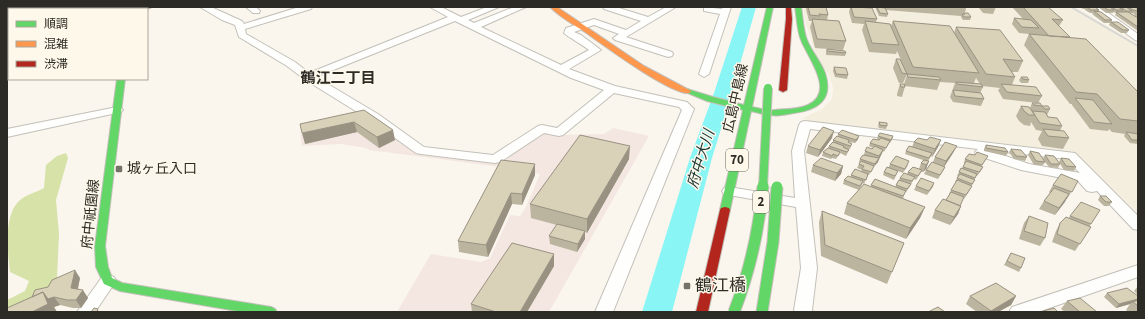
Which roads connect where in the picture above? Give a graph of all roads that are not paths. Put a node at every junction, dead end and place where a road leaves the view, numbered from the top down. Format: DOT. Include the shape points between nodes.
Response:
graph roads {
  1 [pos="204,7"];
  2 [pos="308,7"];
  3 [pos="434,7"];
  4 [pos="495,7"];
  5 [pos="522,7"];
  6 [pos="553,7"];
  7 [pos="607,7"];
  8 [pos="672,7"];
  9 [pos="696,7"];
  10 [pos="770,7"];
  11 [pos="776,7"];
  12 [pos="787,7"];
  13 [pos="798,7"];
  14 [pos="1094,7"];
  15 [pos="708,8"];
  16 [pos="726,10"];
  17 [pos="777,18"];
  18 [pos="459,19"];
  19 [pos="648,20"];
  20 [pos="475,26"];
  21 [pos="580,26"];
  22 [pos="242,27"];
  23 [pos="626,33"];
  24 [pos="1138,38"];
  25 [pos="668,54"];
  26 [pos="561,69"];
  27 [pos="704,74"];
  28 [pos="308,78"];
  29 [pos="121,80"];
  30 [pos="768,84"];
  31 [pos="612,89"];
  32 [pos="117,110"];
  33 [pos="748,110"];
  34 [pos="771,113"];
  35 [pos="781,119"];
  36 [pos="7,133"];
  37 [pos="964,144"];
  38 [pos="777,177"];
  39 [pos="1093,189"];
  40 [pos="729,191"];
  41 [pos="769,198"];
  42 [pos="803,204"];
  43 [pos="1138,225"];
  44 [pos="1138,271"];
  45 [pos="108,281"];
  46 [pos="751,294"];
  47 [pos="86,312"];
  48 [pos="270,312"];
  49 [pos="604,312"];
  50 [pos="702,312"];
  51 [pos="734,312"];
  52 [pos="762,312"];
  53 [pos="804,312"];
  54 [pos="1018,312"];
  1 -- 22 [label="street" via="240,23"];
  2 -- 22 [label="street"];
  3 -- 18 [label="street"];
  4 -- 18 [label="street"];
  5 -- 20 [label="street"];
  6 -- 21 [label="main road"];
  7 -- 19 [label="street"];
  8 -- 19 [label="street"];
  9 -- 15 [label="street"];
  10 -- 33 [label="main road, 広島中島線 / 70"];
  11 -- 17 [label="main road"];
  12 -- 34 [label="main road" via="787,43"];
  12 -- 35 [label="main road" via="789,24"];
  13 -- 34 [label="main road" via="804,39 820,73 825,90 824,96 819,102 804,109"];
  14 -- 24 [label="street"];
  15 -- 16 [label="street"];
  16 -- 27 [label="street"];
  18 -- 20 [label="street"];
  18 -- 28 [label="street"];
  19 -- 23 [label="street"];
  20 -- 26 [label="street"];
  21 -- 23 [label="street" via="594,22"];
  21 -- 26 [label="street" via="572,28 570,33 596,50"];
  21 -- 33 [label="main road" via="664,82"];
  22 -- 28 [label="street" via="242,34 291,64"];
  23 -- 25 [label="street" via="618,38"];
  26 -- 31 [label="street"];
  28 -- 31 [label="street" via="374,117 421,150 495,159 542,129 559,132"];
  29 -- 32 [label="main road, 府中祇園線"];
  30 -- 51 [label="main road, 2, bridge" via="757,240 749,274"];
  31 -- 49 [label="street" via="683,104 688,108"];
  32 -- 36 [label="street"];
  32 -- 45 [label="main road, 府中祇園線" via="100,246 102,267"];
  33 -- 34 [label="main road"];
  33 -- 40 [label="main road, 広島中島線 / 70"];
  34 -- 41 [label="main road"];
  37 -- 39 [label="street" via="966,147 1026,167 1082,178"];
  37 -- 42 [label="street" via="805,125 798,151"];
  37 -- 43 [label="street" via="1070,156"];
  38 -- 52 [label="main road, 2, bridge" via="772,242"];
  40 -- 41 [label="street"];
  40 -- 50 [label="main road, 広島中島線 / 70"];
  41 -- 42 [label="street"];
  41 -- 46 [label="main road"];
  42 -- 53 [label="street" via="809,268"];
  44 -- 54 [label="street"];
  45 -- 47 [label="street"];
  45 -- 48 [label="main road" via="120,287"];
}
